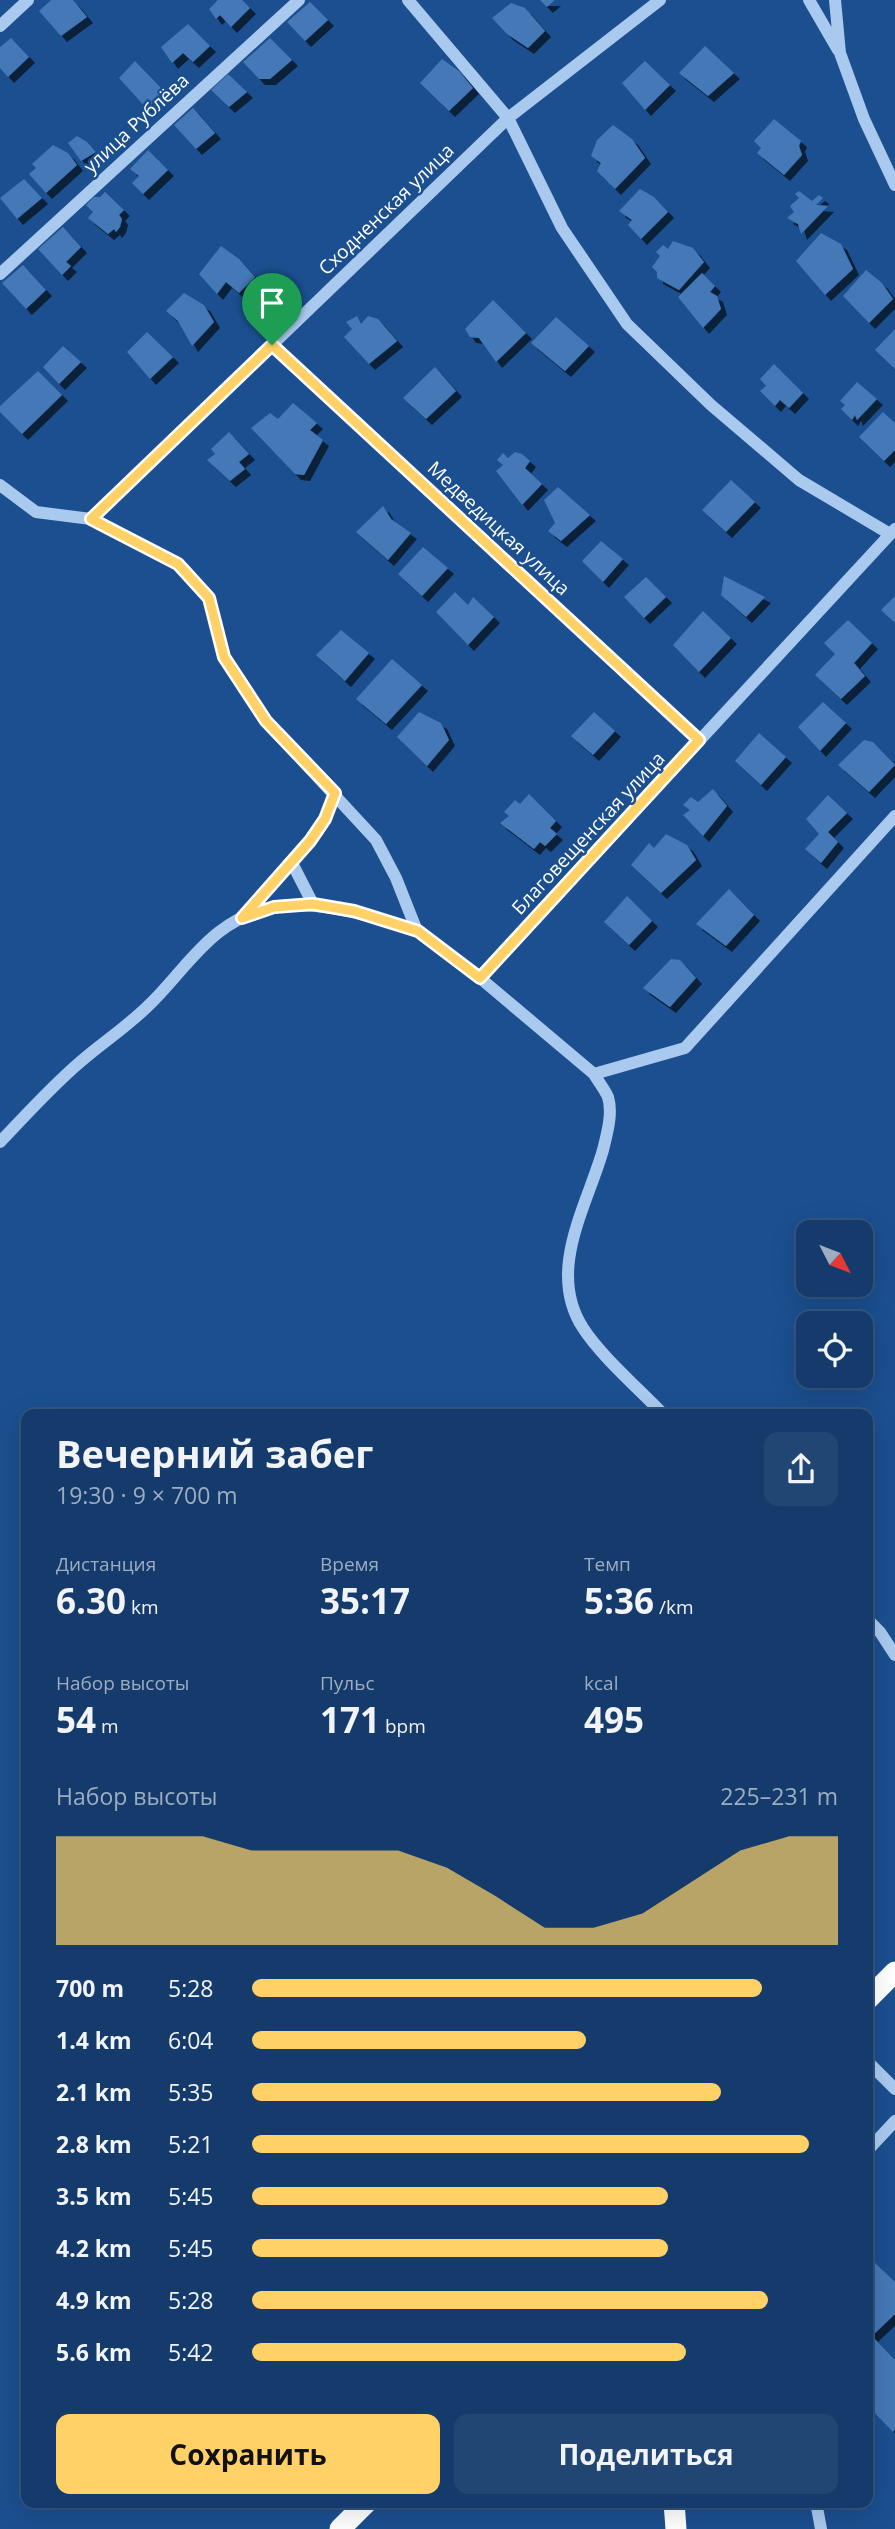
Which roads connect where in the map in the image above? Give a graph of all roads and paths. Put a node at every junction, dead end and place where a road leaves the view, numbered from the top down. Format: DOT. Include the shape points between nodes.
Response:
graph roads {
  1 [pos="28,0"];
  2 [pos="299,0"];
  3 [pos="408,0"];
  4 [pos="660,0"];
  5 [pos="809,0"];
  6 [pos="835,0"];
  7 [pos="0,26"];
  8 [pos="840,53"];
  9 [pos="508,118"];
  10 [pos="895,185"];
  11 [pos="0,274"];
  12 [pos="272,345"];
  13 [pos="0,485"];
  14 [pos="91,519"];
  15 [pos="892,531"];
  16 [pos="699,740"];
  17 [pos="335,793"];
  18 [pos="895,816"];
  19 [pos="291,861"];
  20 [pos="313,904"];
  21 [pos="242,918"];
  22 [pos="418,931"];
  23 [pos="480,978"];
  24 [pos="594,1074"];
  25 [pos="0,1142"];
  26 [pos="658,1409"];
  27 [pos="873,1625"];
  28 [pos="895,1655"];
  29 [pos="895,1972"];
  30 [pos="873,1994"];
  31 [pos="873,2067"];
  32 [pos="895,2090"];
  33 [pos="895,2121"];
  34 [pos="873,2145"];
  35 [pos="361,2508"];
  36 [pos="674,2508"];
  37 [pos="817,2508"];
  38 [pos="340,2529"];
  39 [pos="676,2529"];
  40 [pos="821,2529"];
  1 -- 7 [label="street"];
  2 -- 11 [label="street, улица Рублёва"];
  3 -- 9 [label="street"];
  4 -- 9 [label="street, Сходненская улица"];
  5 -- 8 [label="street"];
  6 -- 8 [label="street"];
  8 -- 10 [label="street"];
  9 -- 12 [label="street, Сходненская улица"];
  9 -- 15 [label="street" via="562,228 627,324 711,405 799,480"];
  12 -- 14 [label="street, Сходненская улица"];
  12 -- 16 [label="street, Медведицкая улица"];
  13 -- 14 [label="street" via="36,512"];
  14 -- 17 [label="street" via="178,564 209,598 224,657 266,721"];
  15 -- 16 [label="street, Благовещенская улица"];
  16 -- 23 [label="street, Благовещенская улица"];
  17 -- 19 [label="street" via="325,819"];
  17 -- 22 [label="street" via="376,841"];
  18 -- 24 [label="street" via="685,1048"];
  19 -- 20 [label="street"];
  19 -- 21 [label="street"];
  20 -- 21 [label="street" via="274,907"];
  20 -- 22 [label="street"];
  21 -- 25 [label="street" via="219,932 148,1007 77,1064"];
  22 -- 23 [label="street"];
  23 -- 24 [label="street"];
  24 -- 26 [label="street" via="608,1098 609,1130 574,1232 567,1264 569,1295 583,1327"];
  27 -- 28 [label="street"];
  29 -- 30 [label="highway"];
  31 -- 32 [label="street"];
  33 -- 34 [label="street"];
  35 -- 38 [label="highway"];
  36 -- 39 [label="highway"];
  37 -- 40 [label="street"];
}
